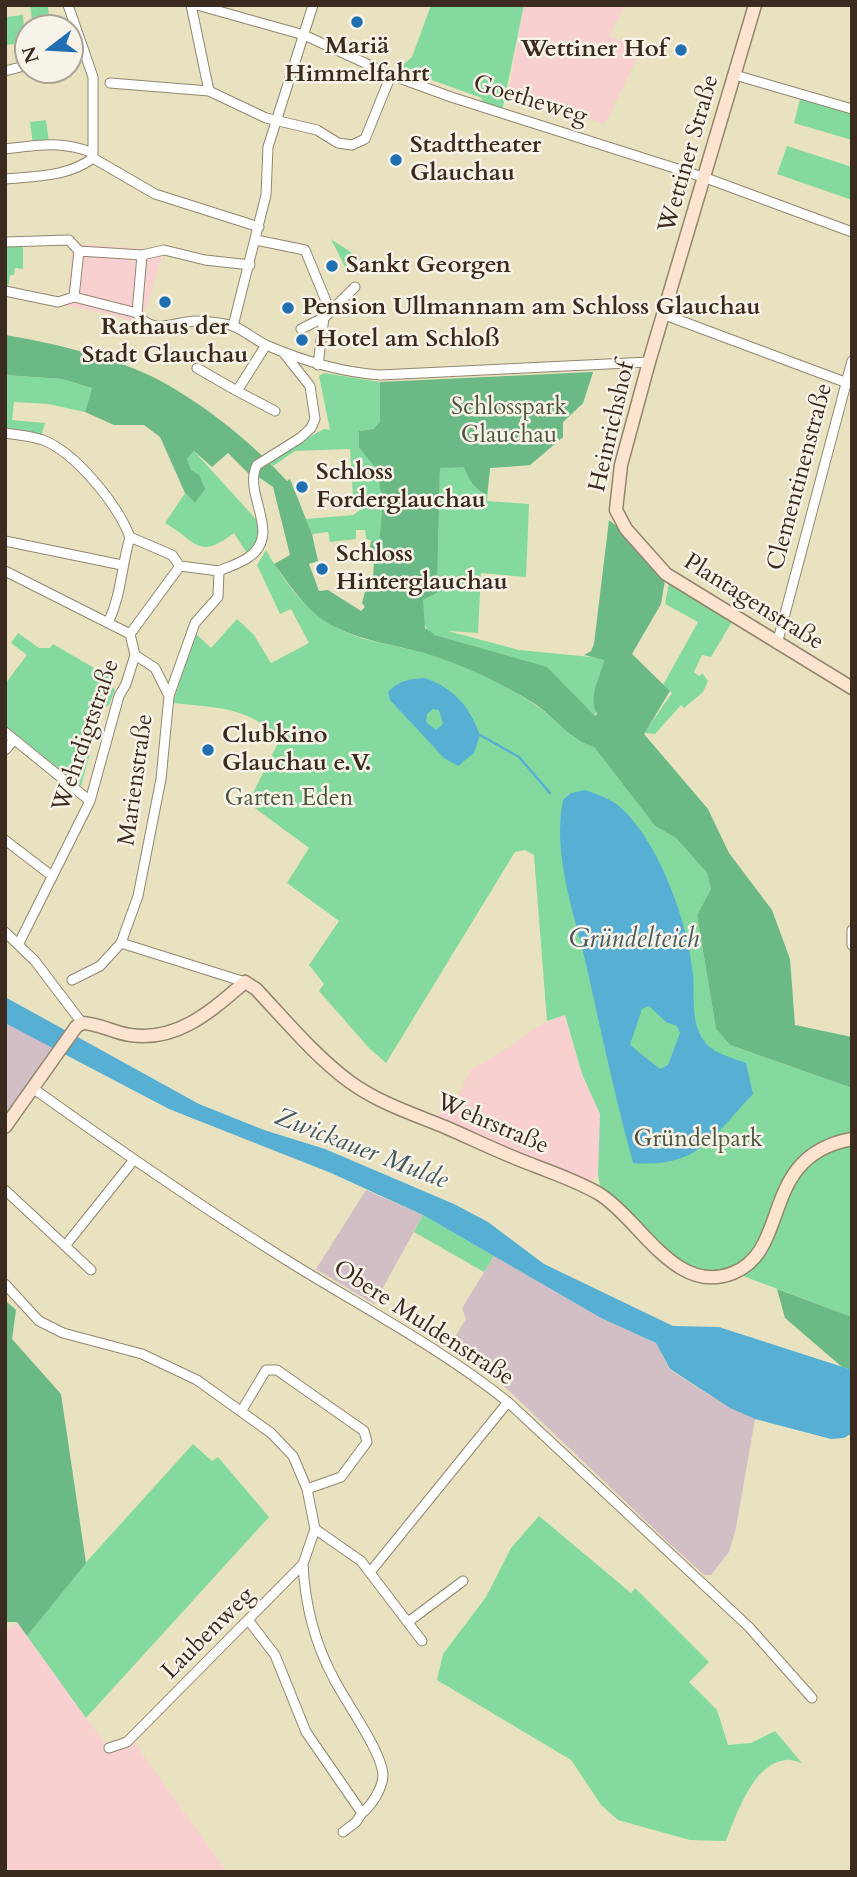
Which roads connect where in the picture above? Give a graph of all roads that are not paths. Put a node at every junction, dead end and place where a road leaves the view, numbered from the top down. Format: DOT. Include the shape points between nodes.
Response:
graph roads {
  1 [pos="191,5"];
  2 [pos="197,5"];
  3 [pos="313,5"];
  4 [pos="755,5"];
  5 [pos="304,35"];
  6 [pos="84,49"];
  7 [pos="391,75"];
  8 [pos="735,75"];
  9 [pos="110,83"];
  10 [pos="209,91"];
  11 [pos="852,109"];
  12 [pos="275,120"];
  13 [pos="5,149"];
  14 [pos="93,155"];
  15 [pos="706,178"];
  16 [pos="5,179"];
  17 [pos="260,227"];
  18 [pos="852,232"];
  19 [pos="258,240"];
  20 [pos="5,242"];
  21 [pos="79,251"];
  22 [pos="142,255"];
  23 [pos="250,265"];
  24 [pos="355,287"];
  25 [pos="5,290"];
  26 [pos="74,297"];
  27 [pos="137,313"];
  28 [pos="665,315"];
  29 [pos="325,317"];
  30 [pos="233,326"];
  31 [pos="301,329"];
  32 [pos="266,345"];
  33 [pos="283,352"];
  34 [pos="852,360"];
  35 [pos="649,362"];
  36 [pos="318,365"];
  37 [pos="197,368"];
  38 [pos="849,383"];
  39 [pos="237,391"];
  40 [pos="275,411"];
  41 [pos="5,433"];
  42 [pos="130,537"];
  43 [pos="5,541"];
  44 [pos="638,544"];
  45 [pos="122,565"];
  46 [pos="180,566"];
  47 [pos="5,570"];
  48 [pos="219,571"];
  49 [pos="109,621"];
  50 [pos="130,634"];
  51 [pos="777,644"];
  52 [pos="135,655"];
  53 [pos="852,688"];
  54 [pos="169,696"];
  55 [pos="5,732"];
  56 [pos="14,740"];
  57 [pos="5,750"];
  58 [pos="90,801"];
  59 [pos="5,840"];
  60 [pos="52,876"];
  61 [pos="852,930"];
  62 [pos="5,932"];
  63 [pos="19,943"];
  64 [pos="121,943"];
  65 [pos="852,945"];
  66 [pos="72,980"];
  67 [pos="245,982"];
  68 [pos="79,1025"];
  69 [pos="34,1089"];
  70 [pos="5,1127"];
  71 [pos="852,1139"];
  72 [pos="133,1161"];
  73 [pos="5,1189"];
  74 [pos="65,1246"];
  75 [pos="91,1270"];
  76 [pos="5,1284"];
  77 [pos="508,1402"];
  78 [pos="242,1410"];
  79 [pos="307,1489"];
  80 [pos="315,1529"];
  81 [pos="303,1564"];
  82 [pos="371,1571"];
  83 [pos="463,1581"];
  84 [pos="249,1621"];
  85 [pos="408,1622"];
  86 [pos="422,1641"];
  87 [pos="812,1698"];
  88 [pos="109,1748"];
  89 [pos="362,1813"];
  90 [pos="343,1832"];
  1 -- 10 [label="street"];
  2 -- 5 [label="street, Goetheweg"];
  3 -- 5 [label="street"];
  4 -- 8 [label="street, Wettiner Straße"];
  5 -- 7 [label="street, Goetheweg"];
  5 -- 12 [label="street"];
  6 -- 14 [label="street" via="95,104"];
  7 -- 12 [label="street" via="369,132 352,145"];
  7 -- 15 [label="street, Goetheweg"];
  8 -- 11 [label="street"];
  8 -- 15 [label="street, Wettiner Straße"];
  9 -- 10 [label="street"];
  10 -- 12 [label="street"];
  12 -- 17 [label="street"];
  13 -- 14 [label="street" via="73,144"];
  14 -- 16 [label="street" via="84,165 57,174"];
  14 -- 17 [label="street" via="155,194"];
  15 -- 18 [label="street, Goetheweg"];
  15 -- 28 [label="street, Wettiner Straße"];
  17 -- 19 [label="street"];
  19 -- 23 [label="street"];
  19 -- 29 [label="street" via="305,250 326,301"];
  20 -- 21 [label="street" via="69,240"];
  21 -- 22 [label="street"];
  21 -- 26 [label="street"];
  22 -- 23 [label="street" via="164,250"];
  22 -- 27 [label="street"];
  23 -- 30 [label="street"];
  24 -- 29 [label="street"];
  25 -- 26 [label="street" via="58,302"];
  26 -- 27 [label="street"];
  27 -- 30 [label="street" via="145,322 163,327 203,321"];
  28 -- 35 [label="street, Heinrichshof"];
  28 -- 38 [label="street"];
  29 -- 31 [label="street"];
  29 -- 36 [label="street"];
  30 -- 32 [label="street"];
  32 -- 33 [label="street"];
  32 -- 39 [label="street"];
  33 -- 36 [label="street"];
  33 -- 48 [label="street" via="310,386 315,419 300,438 257,465 255,495 264,527 259,547"];
  34 -- 38 [label="street, Clementinenstraße"];
  35 -- 36 [label="street" via="380,375"];
  35 -- 44 [label="street, Heinrichshof" via="615,501 618,516"];
  37 -- 39 [label="street"];
  38 -- 51 [label="street, Clementinenstraße"];
  39 -- 40 [label="street"];
  41 -- 42 [label="street" via="43,440 67,453 122,520"];
  42 -- 45 [label="street"];
  42 -- 46 [label="street" via="172,555"];
  43 -- 45 [label="street"];
  44 -- 51 [label="street, Plantagenstraße" via="666,574"];
  45 -- 49 [label="street" via="121,592"];
  46 -- 48 [label="street"];
  46 -- 50 [label="street"];
  47 -- 49 [label="street"];
  48 -- 54 [label="street, Marienstraße" via="218,597 195,623"];
  49 -- 50 [label="street"];
  50 -- 52 [label="street"];
  51 -- 53 [label="street, Plantagenstraße"];
  52 -- 54 [label="street" via="155,668"];
  52 -- 58 [label="street, Wehrdigtstraße"];
  54 -- 64 [label="street, Marienstraße" via="161,779 138,896"];
  55 -- 56 [label="street"];
  56 -- 57 [label="street"];
  56 -- 58 [label="street"];
  58 -- 60 [label="street, Wehrdigtstraße"];
  59 -- 60 [label="street"];
  60 -- 63 [label="street, Wehrdigtstraße"];
  61 -- 65 [label="street"];
  62 -- 63 [label="street"];
  63 -- 68 [label="street"];
  64 -- 66 [label="street, Marienstraße" via="100,966"];
  64 -- 67 [label="street, Wehrstraße"];
  67 -- 68 [label="street" via="194,1024 172,1032 133,1036"];
  67 -- 71 [label="street, Wehrstraße" via="321,1059 352,1083 392,1106 602,1196 689,1273 706,1278 735,1273 753,1262 785,1185 798,1167 823,1148"];
  68 -- 69 [label="street"];
  69 -- 70 [label="street"];
  69 -- 72 [label="street, Obere Muldenstraße"];
  72 -- 74 [label="street"];
  72 -- 77 [label="street, Obere Muldenstraße" via="472,1374"];
  73 -- 74 [label="street"];
  74 -- 75 [label="street"];
  76 -- 78 [label="street" via="39,1321 63,1333 142,1354 197,1380"];
  77 -- 82 [label="street"];
  77 -- 87 [label="street, Obere Muldenstraße" via="749,1627"];
  78 -- 79 [label="street" via="293,1456"];
  78 -- 79 [label="street" via="266,1370 277,1370 364,1431 367,1442 341,1477"];
  79 -- 80 [label="street"];
  80 -- 81 [label="street, Laubenweg"];
  80 -- 82 [label="street"];
  81 -- 84 [label="street, Laubenweg"];
  81 -- 89 [label="street" via="304,1601 320,1652 382,1770 378,1791"];
  82 -- 85 [label="street"];
  83 -- 85 [label="street"];
  84 -- 88 [label="street, Laubenweg" via="127,1742"];
  84 -- 89 [label="street" via="275,1655 306,1732"];
  85 -- 86 [label="street"];
  89 -- 90 [label="street"];
}
